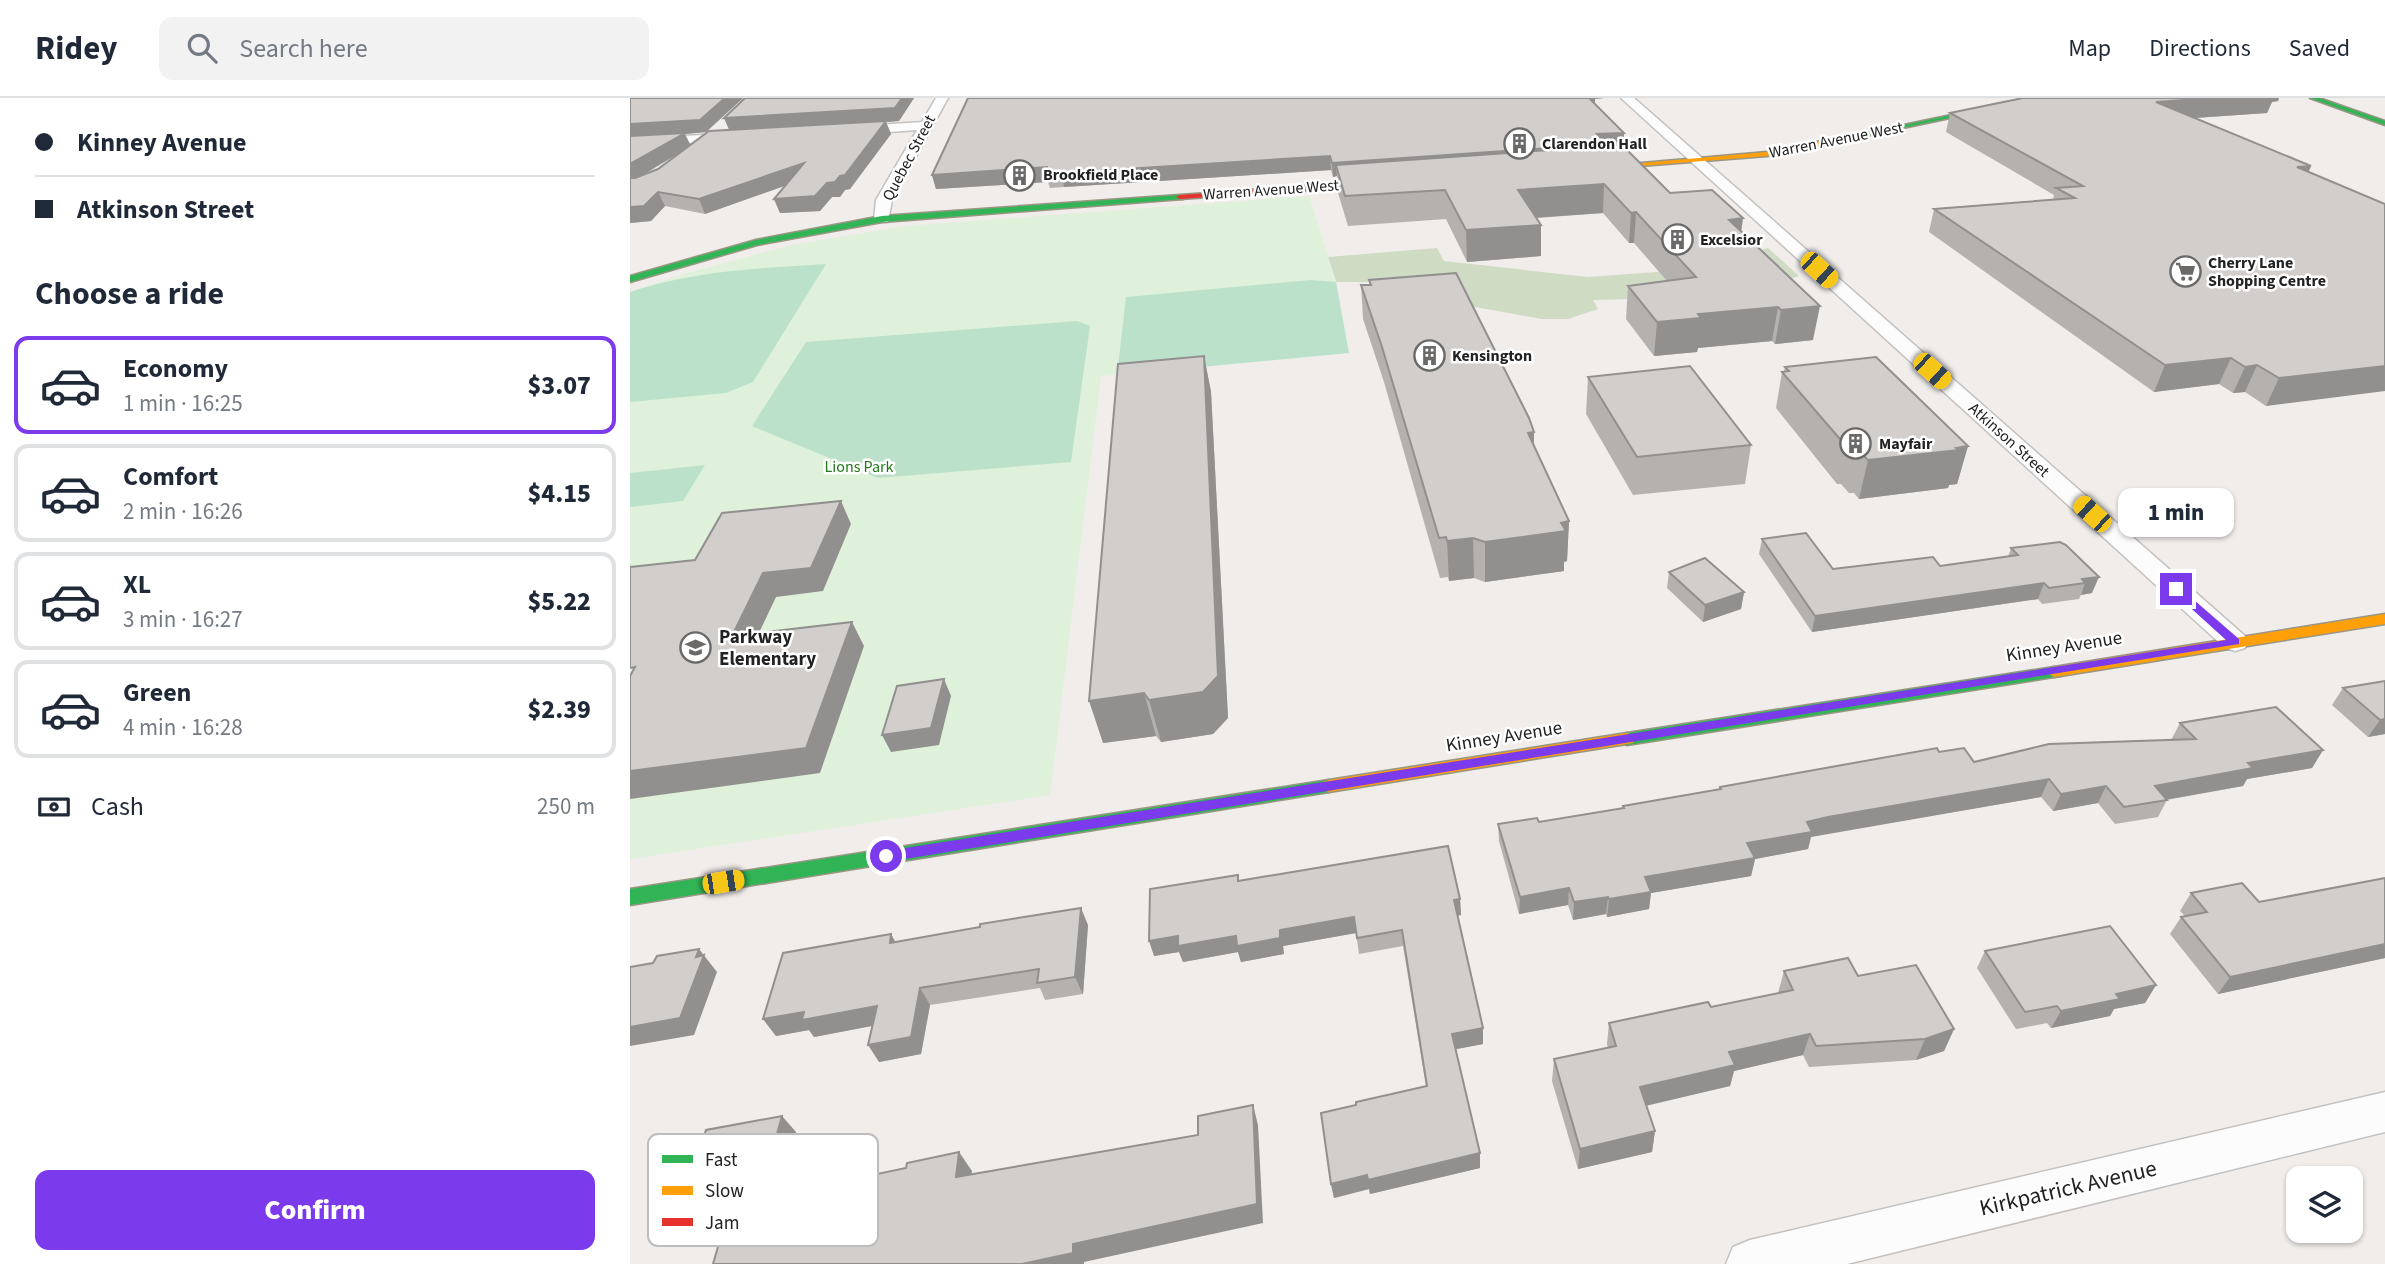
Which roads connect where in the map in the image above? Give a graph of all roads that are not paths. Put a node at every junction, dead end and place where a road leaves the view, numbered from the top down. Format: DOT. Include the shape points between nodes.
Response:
graph roads {
  1 [pos="1626,98"];
  2 [pos="2040,98"];
  3 [pos="2314,98"];
  4 [pos="2339,98"];
  5 [pos="945,101"];
  6 [pos="2385,114"];
  7 [pos="727,122"];
  8 [pos="2385,123"];
  9 [pos="926,126"];
  10 [pos="829,132"];
  11 [pos="750,136"];
  12 [pos="710,138"];
  13 [pos="630,143"];
  14 [pos="690,158"];
  15 [pos="1696,160"];
  16 [pos="1569,169"];
  17 [pos="1403,181"];
  18 [pos="882,219"];
  19 [pos="630,279"];
  20 [pos="2385,619"];
  21 [pos="2235,642"];
  22 [pos="630,897"];
  23 [pos="2385,1112"];
  24 [pos="1750,1264"];
  1 -- 15 [label="street, Atkinson Street"];
  2 -- 15 [label="street, Warren Avenue West" via="1768,154"];
  3 -- 8 [label="street"];
  4 -- 6 [label="street"];
  5 -- 9 [label="street, Quebec Street"];
  7 -- 12 [label="street"];
  9 -- 10 [label="street"];
  9 -- 18 [label="street, Quebec Street" via="884,200"];
  11 -- 12 [label="street"];
  12 -- 13 [label="street"];
  12 -- 14 [label="street"];
  15 -- 16 [label="street, Warren Avenue West"];
  15 -- 21 [label="street, Atkinson Street"];
  17 -- 18 [label="street, Warren Avenue West"];
  18 -- 19 [label="street, Warren Avenue West" via="756,243"];
  20 -- 21 [label="street, Kinney Avenue"];
  21 -- 22 [label="street, Kinney Avenue"];
  23 -- 24 [label="street, Kirkpatrick Avenue"];
}
